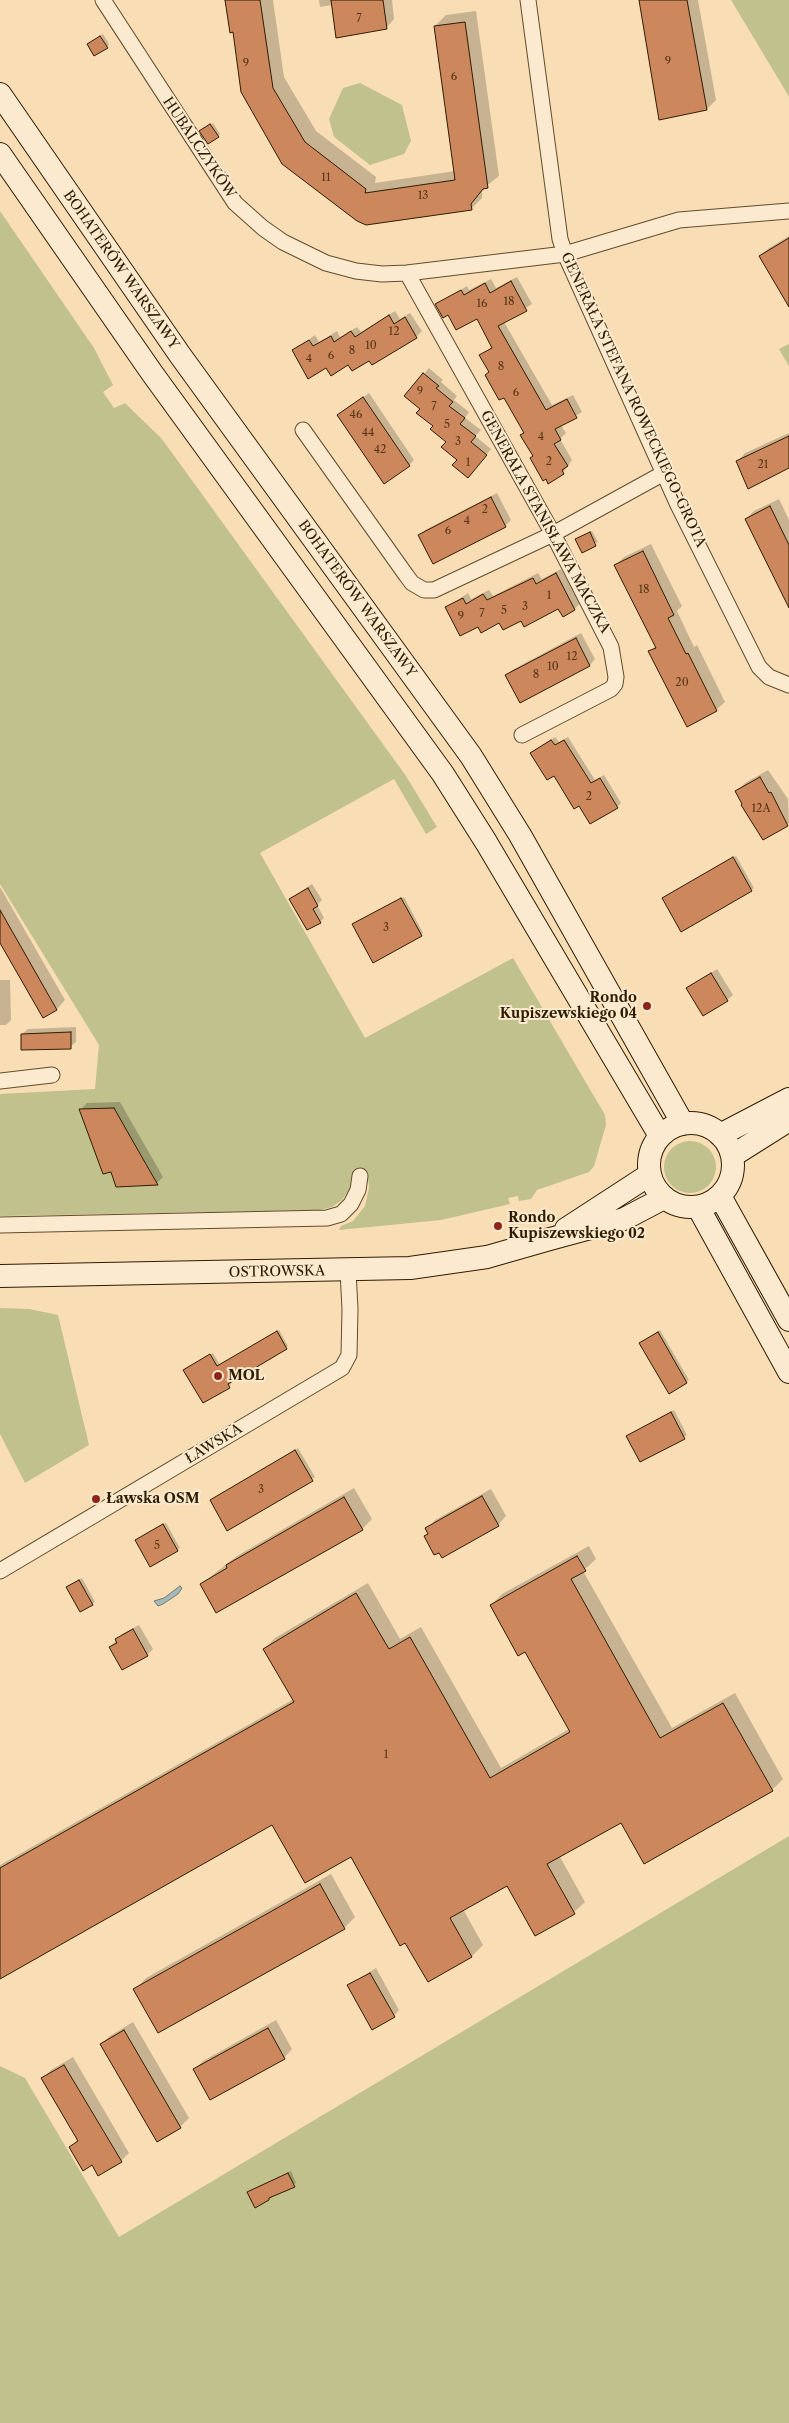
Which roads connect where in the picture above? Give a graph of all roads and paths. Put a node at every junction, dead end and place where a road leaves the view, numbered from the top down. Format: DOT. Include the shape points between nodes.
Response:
graph roads {
  1 [pos="103,0"];
  2 [pos="528,0"];
  3 [pos="0,94"];
  4 [pos="0,154"];
  5 [pos="789,211"];
  6 [pos="565,254"];
  7 [pos="407,273"];
  8 [pos="303,430"];
  9 [pos="664,473"];
  10 [pos="553,534"];
  11 [pos="788,685"];
  12 [pos="522,735"];
  13 [pos="52,1075"];
  14 [pos="0,1081"];
  15 [pos="789,1099"];
  16 [pos="789,1120"];
  17 [pos="683,1124"];
  18 [pos="720,1135"];
  19 [pos="660,1136"];
  20 [pos="732,1156"];
  21 [pos="649,1175"];
  22 [pos="360,1176"];
  23 [pos="720,1196"];
  24 [pos="664,1198"];
  25 [pos="698,1207"];
  26 [pos="0,1225"];
  27 [pos="550,1239"];
  28 [pos="348,1271"];
  29 [pos="0,1276"];
  30 [pos="789,1320"];
  31 [pos="789,1372"];
  32 [pos="0,1571"];
  1 -- 7 [label="street, HUBALCZYKÓW" via="223,186 235,203 256,222 283,242 326,263 356,271"];
  2 -- 6 [label="street, GENERAŁA STEFANA ROWECKIEGO-GROTA" via="560,239"];
  3 -- 17 [label="main road, BOHATERÓW WARSZAWY" via="180,355 471,756 520,836"];
  4 -- 19 [label="main road" via="152,373 443,774"];
  5 -- 6 [label="street, HUBALCZYKÓW" via="679,220"];
  6 -- 7 [label="street, HUBALCZYKÓW"];
  6 -- 9 [label="street, GENERAŁA STEFANA ROWECKIEGO-GROTA"];
  7 -- 10 [label="street, GENERAŁA STANISŁAWA MACZKA"];
  8 -- 10 [label="street" via="412,584 424,590 434,590"];
  9 -- 10 [label="street"];
  9 -- 11 [label="street, GENERAŁA STEFANA ROWECKIEGO-GROTA" via="759,667"];
  10 -- 12 [label="street, GENERAŁA STANISŁAWA MACZKA" via="609,640 615,684"];
  13 -- 14 [label="street"];
  15 -- 18 [label="main road"];
  16 -- 20 [label="main road"];
  17 -- 18 [label="main road" via="696,1123"];
  17 -- 19 [label="main road"];
  18 -- 20 [label="main road"];
  19 -- 21 [label="main road" via="650,1154"];
  20 -- 23 [label="main road" via="732,1178"];
  21 -- 24 [label="main road" via="654,1188"];
  21 -- 27 [label="main road, OSTROWSKA"];
  22 -- 26 [label="street" via="351,1204 341,1214 327,1218"];
  23 -- 25 [label="main road"];
  23 -- 30 [label="main road"];
  24 -- 25 [label="main road" via="680,1206"];
  24 -- 27 [label="main road, OSTROWSKA" via="624,1219"];
  25 -- 31 [label="main road"];
  27 -- 28 [label="main road, OSTROWSKA" via="487,1257 410,1268"];
  28 -- 29 [label="main road, OSTROWSKA"];
  28 -- 32 [label="street, ŁAWSKA" via="349,1355 342,1368"];
}
